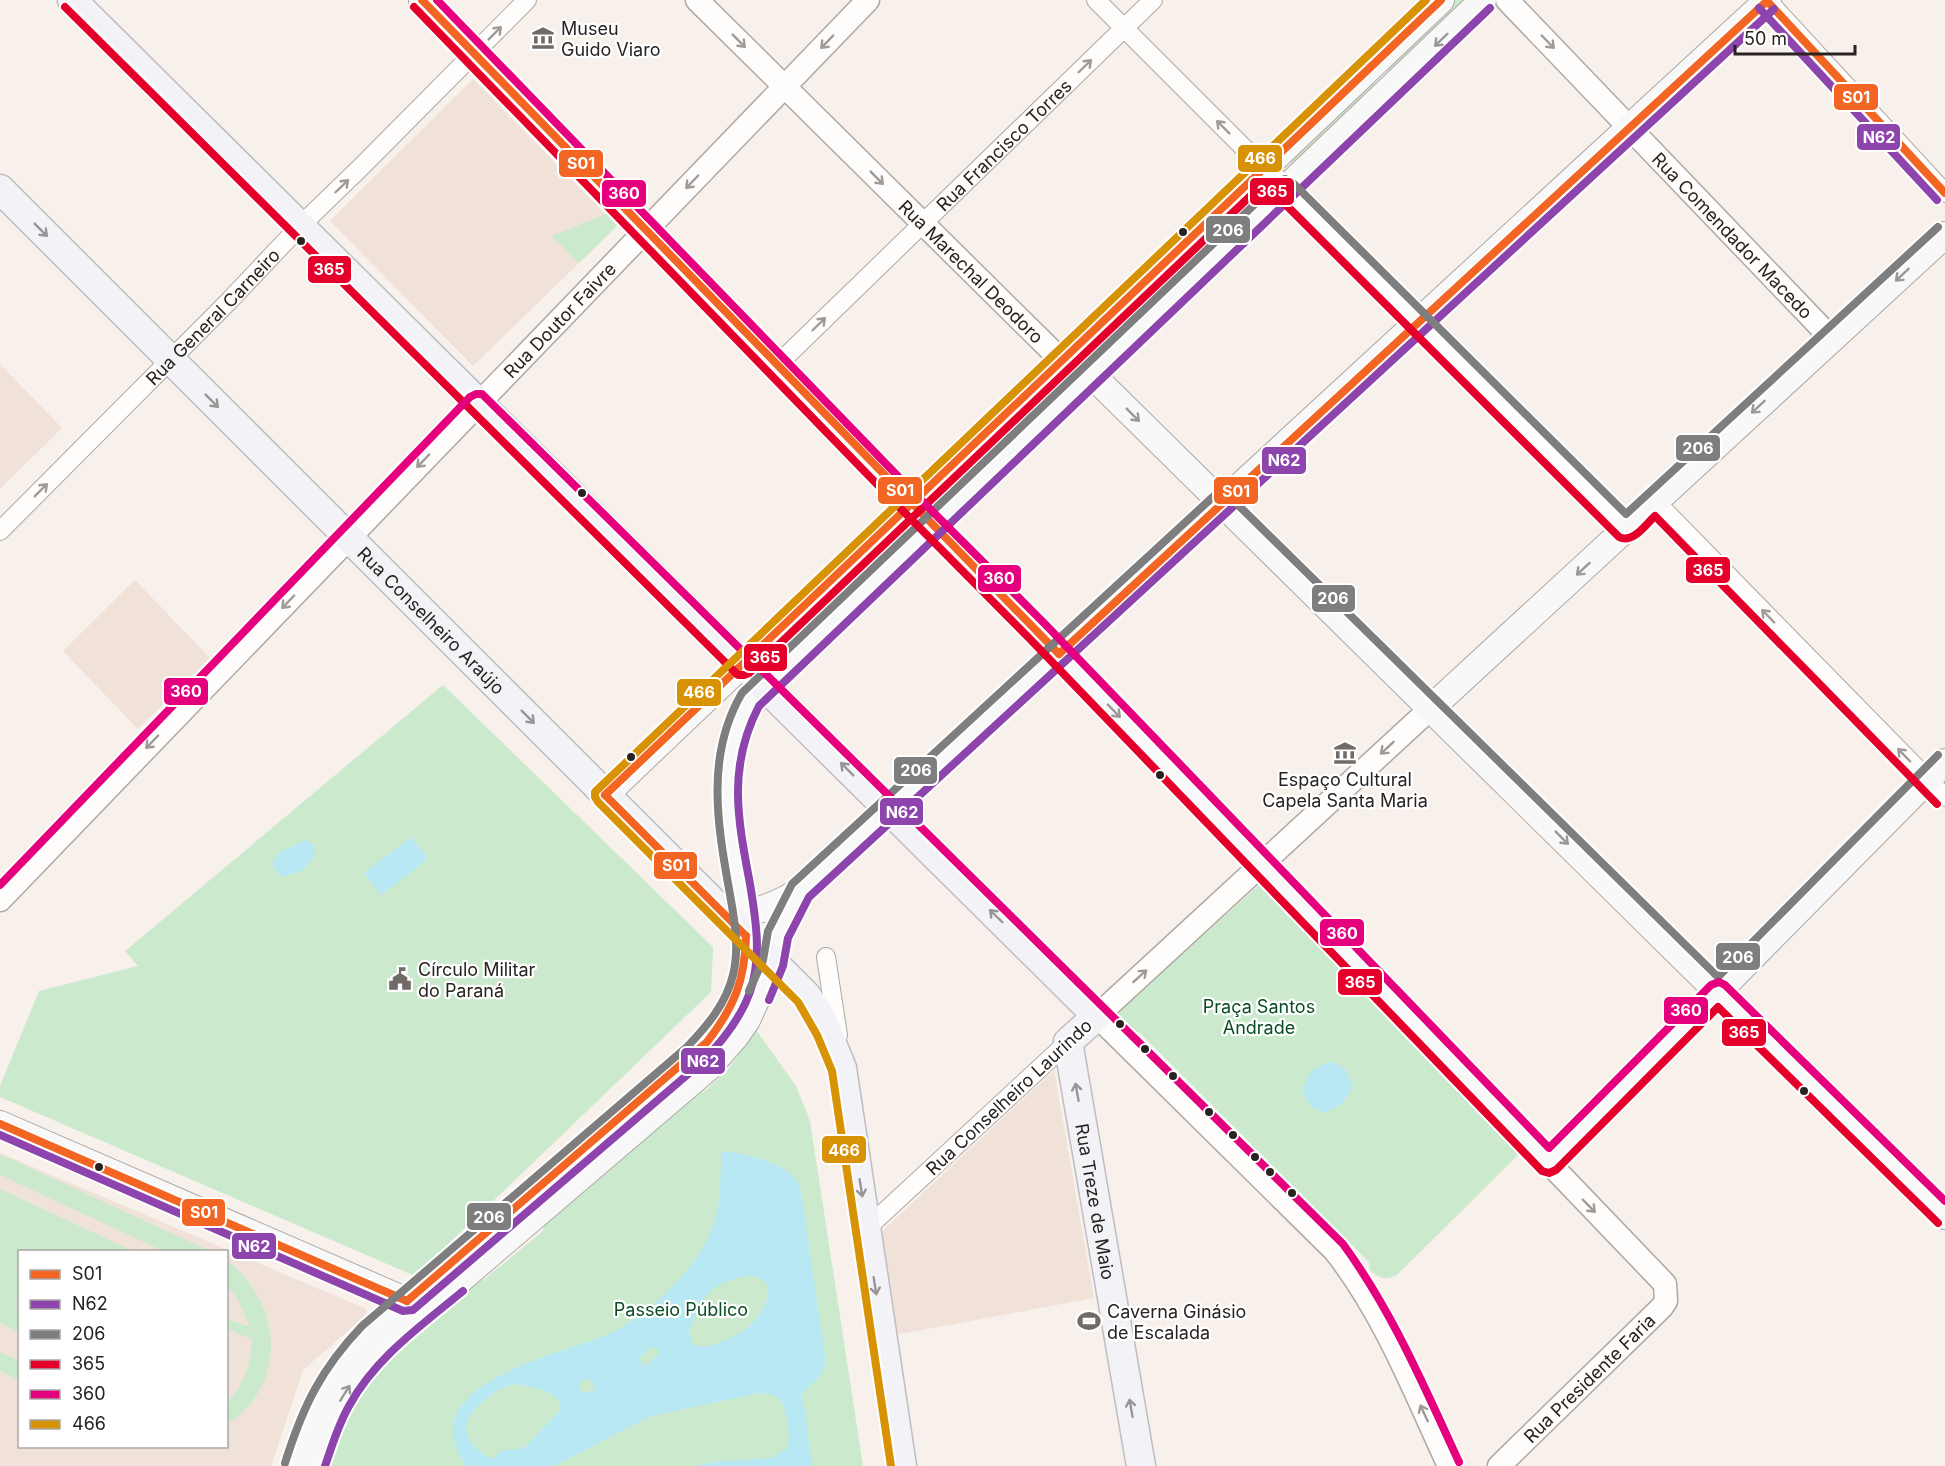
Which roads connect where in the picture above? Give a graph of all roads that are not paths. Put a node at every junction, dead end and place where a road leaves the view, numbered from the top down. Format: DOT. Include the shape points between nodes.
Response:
graph roads {
  1 [pos="72,0"];
  2 [pos="422,0"];
  3 [pos="527,0"];
  4 [pos="697,0"];
  5 [pos="868,0"];
  6 [pos="1096,0"];
  7 [pos="1153,0"];
  8 [pos="1441,0"];
  9 [pos="1483,0"];
  10 [pos="1507,0"];
  11 [pos="1767,0"];
  12 [pos="1124,28"];
  13 [pos="474,54"];
  14 [pos="1417,63"];
  15 [pos="784,87"];
  16 [pos="1349,87"];
  17 [pos="1629,128"];
  18 [pos="1264,168"];
  19 [pos="0,189"];
  20 [pos="1285,189"];
  21 [pos="1945,193"];
  22 [pos="922,223"];
  23 [pos="300,226"];
  24 [pos="646,230"];
  25 [pos="1945,235"];
  26 [pos="1181,248"];
  27 [pos="1419,322"];
  28 [pos="1141,326"];
  29 [pos="1832,339"];
  30 [pos="171,360"];
  31 [pos="1062,361"];
  32 [pos="777,365"];
  33 [pos="1091,374"];
  34 [pos="478,404"];
  35 [pos="1656,501"];
  36 [pos="1222,503"];
  37 [pos="912,505"];
  38 [pos="932,525"];
  39 [pos="1626,529"];
  40 [pos="0,531"];
  41 [pos="349,538"];
  42 [pos="802,608"];
  43 [pos="843,610"];
  44 [pos="1059,654"];
  45 [pos="742,665"];
  46 [pos="763,687"];
  47 [pos="1430,709"];
  48 [pos="743,711"];
  49 [pos="689,716"];
  50 [pos="1939,780"];
  51 [pos="605,795"];
  52 [pos="888,810"];
  53 [pos="1261,865"];
  54 [pos="801,891"];
  55 [pos="0,900"];
  56 [pos="735,918"];
  57 [pos="826,957"];
  58 [pos="773,963"];
  59 [pos="1718,992"];
  60 [pos="1097,1016"];
  61 [pos="1068,1042"];
  62 [pos="843,1068"];
  63 [pos="0,1124"];
  64 [pos="1549,1163"];
  65 [pos="1945,1216"];
  66 [pos="867,1228"];
  67 [pos="406,1301"];
  68 [pos="295,1466"];
  69 [pos="314,1466"];
  70 [pos="902,1466"];
  71 [pos="1141,1466"];
  72 [pos="1449,1466"];
  73 [pos="1499,1466"];
  1 -- 23 [label="main road"];
  2 -- 13 [label="main road"];
  13 -- 3 [label="street, Rua General Carneiro, one-way"];
  4 -- 15 [label="street, Rua Marechal Deodoro, one-way"];
  5 -- 15 [label="street, Rua Doutor Faivre, one-way"];
  6 -- 12 [label="street"];
  7 -- 12 [label="street, Rua Francisco Torres"];
  8 -- 16 [label="main road"];
  9 -- 14 [label="main road, one-way"];
  10 -- 17 [label="street, Rua Comendador Macedo, one-way"];
  11 -- 17 [label="main road"];
  11 -- 21 [label="street"];
  18 -- 12 [label="street, one-way"];
  22 -- 12 [label="street, Rua Francisco Torres, one-way"];
  23 -- 13 [label="street, Rua General Carneiro, one-way"];
  13 -- 24 [label="main road"];
  14 -- 16 [label="main road"];
  14 -- 20 [label="main road"];
  15 -- 22 [label="street, Rua Marechal Deodoro, one-way"];
  15 -- 24 [label="street, Rua Doutor Faivre, one-way"];
  16 -- 18 [label="main road"];
  17 -- 27 [label="main road"];
  17 -- 29 [label="street, Rua Comendador Macedo"];
  18 -- 20 [label="street"];
  18 -- 26 [label="main road"];
  19 -- 30 [label="main road, Rua Conselheiro Araújo, one-way"];
  20 -- 27 [label="street"];
  20 -- 28 [label="main road"];
  22 -- 31 [label="street, Rua Marechal Deodoro"];
  32 -- 22 [label="street, Rua Francisco Torres, one-way"];
  23 -- 30 [label="street, Rua General Carneiro"];
  23 -- 34 [label="main road"];
  24 -- 32 [label="main road"];
  24 -- 34 [label="street, Rua Doutor Faivre"];
  25 -- 29 [label="main road, Rua Conselheiro Laurindo, one-way"];
  26 -- 28 [label="main road"];
  26 -- 31 [label="main road"];
  27 -- 36 [label="main road"];
  27 -- 39 [label="street"];
  28 -- 33 [label="main road"];
  29 -- 35 [label="main road, Rua Conselheiro Laurindo, one-way"];
  40 -- 30 [label="street, Rua General Carneiro, one-way"];
  30 -- 41 [label="main road, Rua Conselheiro Araújo, one-way"];
  31 -- 33 [label="main road, Rua Marechal Deodoro"];
  31 -- 37 [label="main road"];
  32 -- 37 [label="main road"];
  33 -- 36 [label="main road, Rua Marechal Deodoro, one-way"];
  33 -- 38 [label="main road"];
  34 -- 41 [label="street, Rua Doutor Faivre, one-way"];
  34 -- 45 [label="main road"];
  35 -- 39 [label="main road, Rua Conselheiro Laurindo"];
  50 -- 35 [label="street, one-way"];
  36 -- 44 [label="main road"];
  36 -- 47 [label="main road, Rua Marechal Deodoro"];
  37 -- 38 [label="main road"];
  37 -- 42 [label="main road"];
  38 -- 43 [label="main road"];
  38 -- 44 [label="main road"];
  39 -- 47 [label="main road, Rua Conselheiro Laurindo, one-way"];
  41 -- 51 [label="main road, Rua Conselheiro Araújo, one-way"];
  41 -- 55 [label="street, Rua Doutor Faivre, one-way"];
  42 -- 43 [label="main road"];
  42 -- 45 [label="main road"];
  43 -- 46 [label="main road"];
  44 -- 52 [label="main road"];
  44 -- 53 [label="main road, one-way"];
  45 -- 46 [label="main road"];
  45 -- 49 [label="main road"];
  46 -- 48 [label="main road"];
  52 -- 46 [label="main road, one-way"];
  47 -- 53 [label="street, Rua Conselheiro Laurindo, one-way"];
  47 -- 59 [label="main road, Rua Marechal Deodoro, one-way"];
  48 -- 49 [label="main road" via="716,706"];
  48 -- 56 [label="main road" via="733,737 727,791"];
  49 -- 51 [label="main road"];
  50 -- 59 [label="main road"];
  51 -- 56 [label="main road, Rua Conselheiro Araújo"];
  52 -- 54 [label="main road"];
  60 -- 52 [label="main road, one-way"];
  60 -- 53 [label="street, Rua Conselheiro Laurindo, one-way"];
  53 -- 64 [label="main road"];
  54 -- 56 [label="main road"];
  54 -- 58 [label="main road" via="778,935"];
  56 -- 58 [label="main road, Rua Conselheiro Araújo"];
  56 -- 67 [label="main road" via="746,961 743,980 728,1013 707,1042"];
  57 -- 62 [label="street"];
  58 -- 62 [label="main road, Rua Conselheiro Araújo" via="806,995 821,1017"];
  69 -- 58 [label="main road, one-way" via="334,1411 378,1350 709,1067 747,1020"];
  59 -- 64 [label="main road"];
  59 -- 65 [label="main road, Rua Marechal Deodoro"];
  60 -- 61 [label="main road, Rua Conselheiro Laurindo"];
  72 -- 60 [label="street, one-way" via="1385,1330 1353,1274 1335,1251"];
  61 -- 66 [label="street, Rua Conselheiro Laurindo"];
  71 -- 61 [label="main road, Rua Treze de Maio, one-way"];
  62 -- 66 [label="main road, Rua Conselheiro Araújo, one-way"];
  63 -- 67 [label="main road"];
  64 -- 73 [label="street, Rua Presidente Faria, one-way" via="1665,1284 1666,1301"];
  66 -- 70 [label="main road, Rua Conselheiro Araújo, one-way"];
  67 -- 68 [label="main road" via="338,1368 310,1419"];
}
